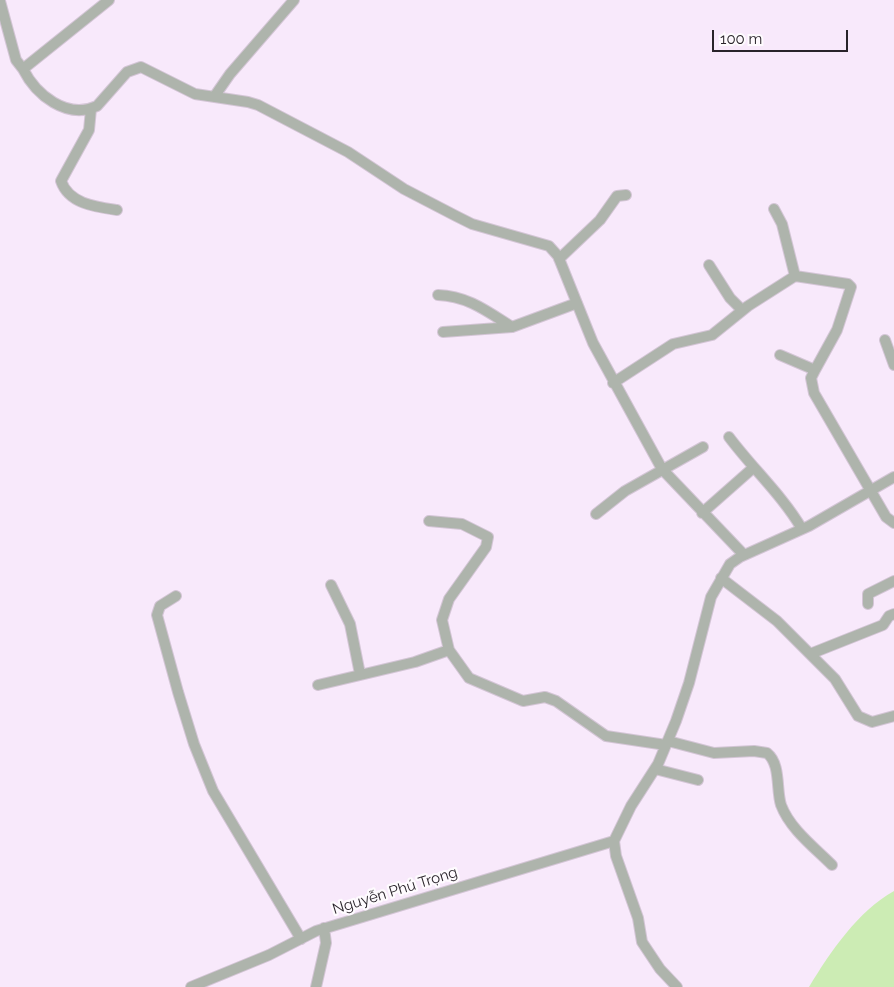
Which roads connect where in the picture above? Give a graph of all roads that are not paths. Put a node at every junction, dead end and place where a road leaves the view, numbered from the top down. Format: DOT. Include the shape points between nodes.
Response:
graph roads {
  1 [pos="109,0"];
  2 [pos="294,0"];
  3 [pos="0,2"];
  4 [pos="23,69"];
  5 [pos="214,97"];
  6 [pos="91,109"];
  7 [pos="626,195"];
  8 [pos="774,209"];
  9 [pos="117,210"];
  10 [pos="560,259"];
  11 [pos="709,265"];
  12 [pos="795,276"];
  13 [pos="438,295"];
  14 [pos="576,303"];
  15 [pos="742,310"];
  16 [pos="512,327"];
  17 [pos="443,332"];
  18 [pos="884,340"];
  19 [pos="780,355"];
  20 [pos="894,365"];
  21 [pos="814,370"];
  22 [pos="613,383"];
  23 [pos="729,437"];
  24 [pos="703,447"];
  25 [pos="753,468"];
  26 [pos="662,469"];
  27 [pos="894,477"];
  28 [pos="872,490"];
  29 [pos="702,513"];
  30 [pos="596,514"];
  31 [pos="429,521"];
  32 [pos="894,523"];
  33 [pos="802,529"];
  34 [pos="744,555"];
  35 [pos="721,578"];
  36 [pos="894,581"];
  37 [pos="331,585"];
  38 [pos="176,596"];
  39 [pos="868,604"];
  40 [pos="894,614"];
  41 [pos="449,650"];
  42 [pos="810,654"];
  43 [pos="360,674"];
  44 [pos="318,685"];
  45 [pos="894,716"];
  46 [pos="667,743"];
  47 [pos="655,769"];
  48 [pos="698,780"];
  49 [pos="614,841"];
  50 [pos="832,865"];
  51 [pos="324,928"];
  52 [pos="301,939"];
  53 [pos="191,987"];
  54 [pos="316,987"];
  55 [pos="677,987"];
  1 -- 4 [label="street"];
  2 -- 5 [label="street"];
  3 -- 4 [label="street" via="16,60"];
  4 -- 6 [label="street" via="31,84 56,104 66,108"];
  5 -- 6 [label="street" via="195,94 141,67 127,72 103,101"];
  5 -- 10 [label="street" via="258,106 348,152 423,200 472,224 549,246"];
  6 -- 9 [label="street" via="89,130 61,181 64,190 73,198 93,207"];
  7 -- 10 [label="street" via="618,196 600,220"];
  8 -- 12 [label="street" via="782,224"];
  10 -- 14 [label="street"];
  11 -- 15 [label="street" via="730,298"];
  12 -- 15 [label="street"];
  12 -- 21 [label="street" via="851,287 837,330"];
  13 -- 16 [label="street" via="453,295 475,304"];
  14 -- 16 [label="street"];
  14 -- 22 [label="street"];
  15 -- 22 [label="street" via="712,334 674,344"];
  16 -- 17 [label="street"];
  18 -- 20 [label="street"];
  19 -- 21 [label="street"];
  21 -- 28 [label="street" via="811,378 814,393"];
  22 -- 26 [label="street"];
  23 -- 25 [label="street"];
  24 -- 26 [label="street"];
  25 -- 29 [label="street"];
  25 -- 33 [label="street" via="789,506"];
  26 -- 29 [label="street"];
  26 -- 30 [label="street" via="625,491"];
  27 -- 28 [label="street"];
  28 -- 32 [label="street" via="886,517"];
  28 -- 33 [label="street"];
  29 -- 34 [label="street"];
  31 -- 41 [label="street" via="462,524 489,541 444,610 442,620"];
  33 -- 34 [label="street"];
  34 -- 35 [label="street" via="730,564"];
  35 -- 42 [label="street" via="777,621"];
  35 -- 46 [label="street" via="711,597 689,683"];
  36 -- 39 [label="street" via="868,594"];
  37 -- 43 [label="street" via="350,624"];
  38 -- 52 [label="street" via="160,606 157,615 194,744 222,807"];
  40 -- 42 [label="street" via="883,625"];
  41 -- 43 [label="street" via="415,662"];
  41 -- 46 [label="street" via="465,674 475,681 524,701 545,697 556,701 606,736"];
  42 -- 45 [label="street" via="840,684 858,716 872,722"];
  43 -- 44 [label="street"];
  46 -- 47 [label="street"];
  46 -- 50 [label="street" via="714,752 767,753 774,762 779,797 788,817"];
  47 -- 48 [label="street"];
  47 -- 49 [label="street" via="631,806"];
  49 -- 51 [label="street, Nguyễn Phú Trọng"];
  49 -- 55 [label="street" via="616,856 638,918 642,942"];
  51 -- 52 [label="street, Nguyễn Phú Trọng"];
  51 -- 54 [label="street" via="326,943"];
  52 -- 53 [label="street, Nguyễn Phú Trọng"];
}
